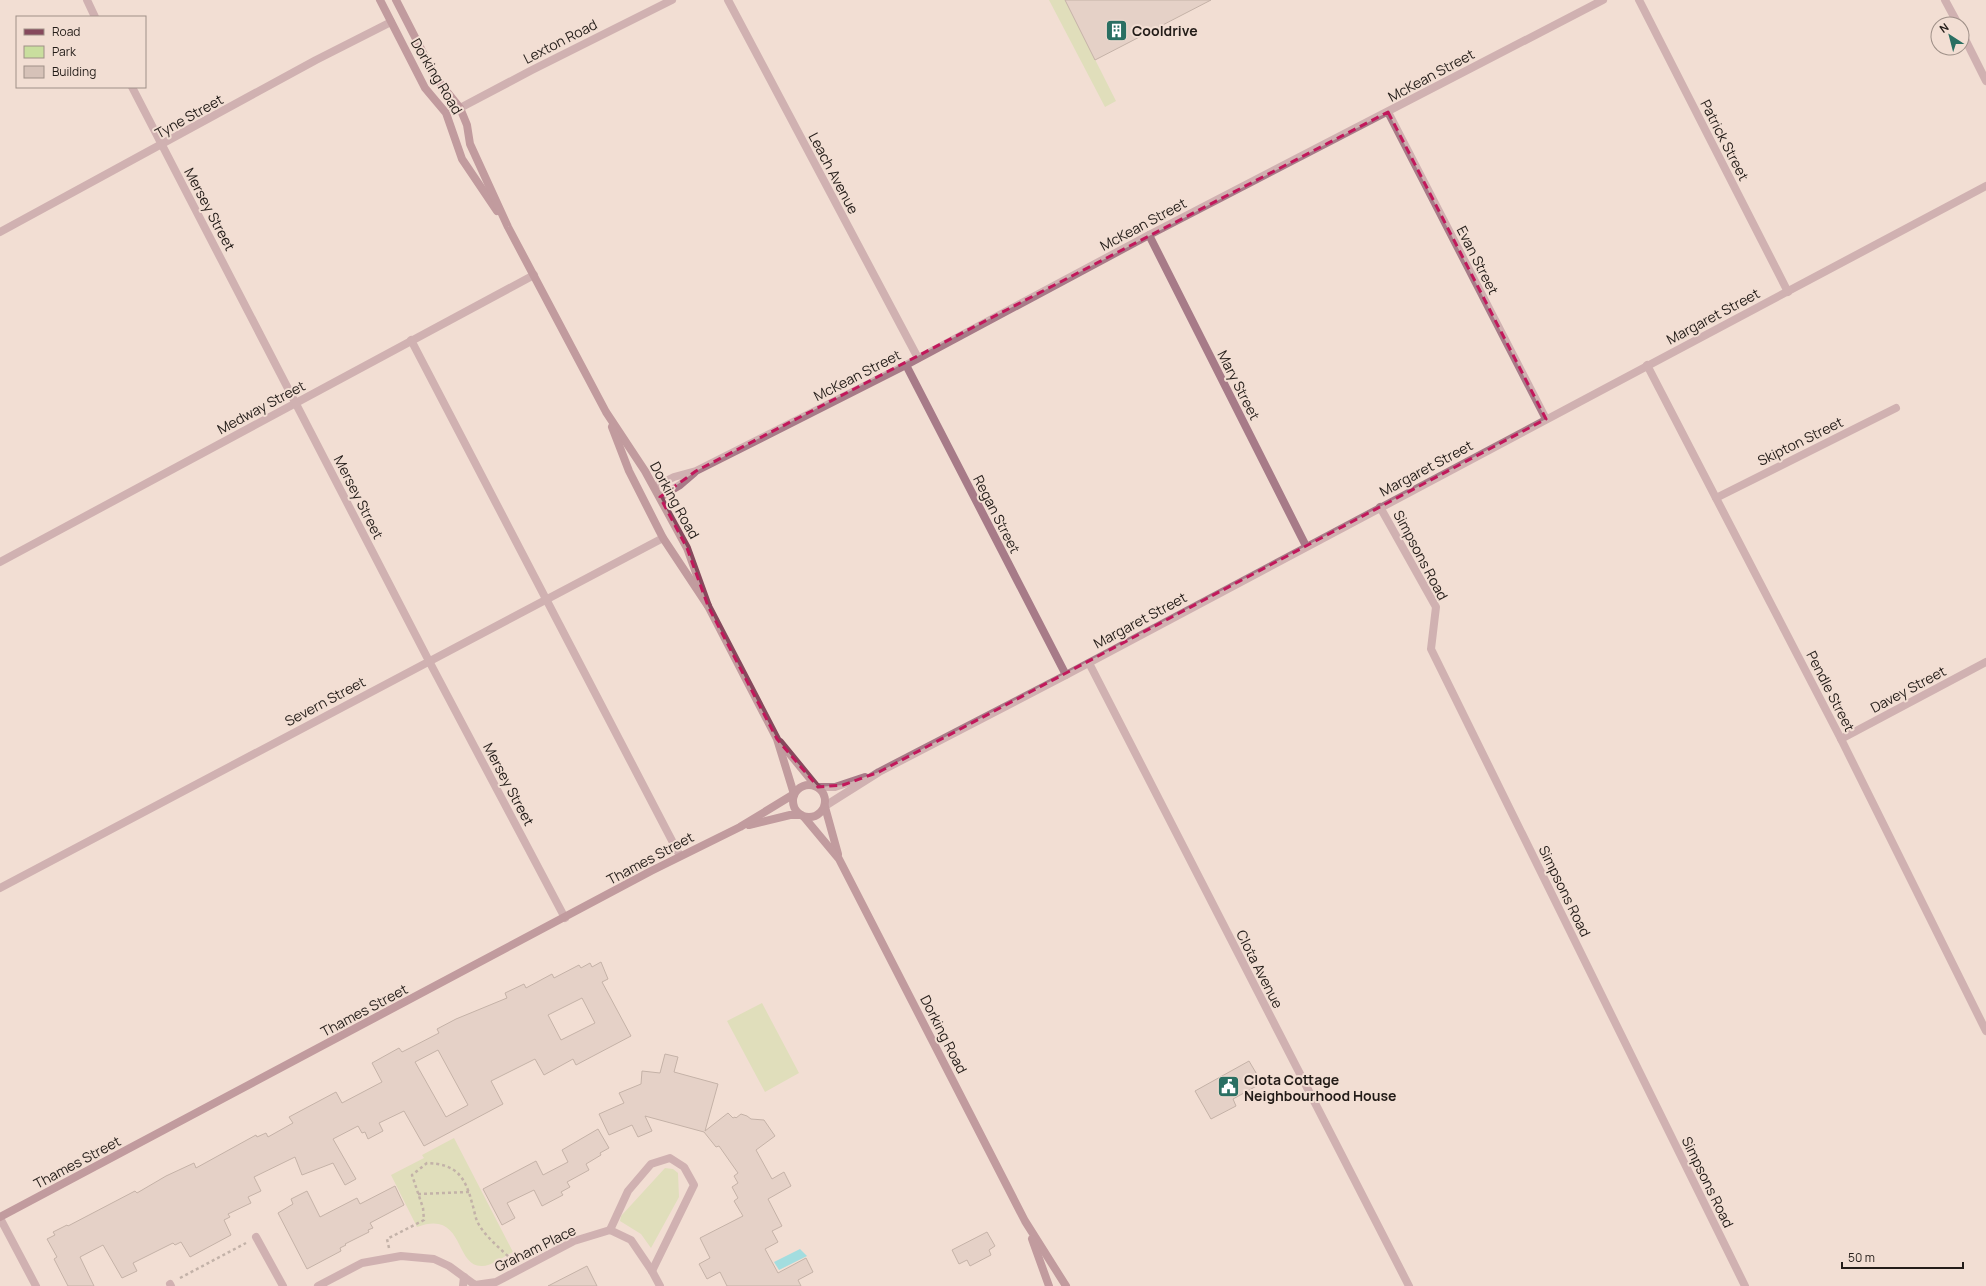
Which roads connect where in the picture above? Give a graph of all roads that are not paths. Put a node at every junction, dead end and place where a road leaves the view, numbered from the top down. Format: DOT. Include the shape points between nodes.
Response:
graph roads {
  1 [pos="87,0"];
  2 [pos="380,0"];
  3 [pos="396,0"];
  4 [pos="672,0"];
  5 [pos="728,0"];
  6 [pos="1603,0"];
  7 [pos="1638,0"];
  8 [pos="1945,0"];
  9 [pos="95,16"];
  10 [pos="1954,16"];
  11 [pos="391,22"];
  12 [pos="1970,49"];
  13 [pos="1986,81"];
  14 [pos="133,88"];
  15 [pos="460,108"];
  16 [pos="1388,112"];
  17 [pos="162,146"];
  18 [pos="1986,186"];
  19 [pos="508,227"];
  20 [pos="0,232"];
  21 [pos="1149,235"];
  22 [pos="534,275"];
  23 [pos="1788,292"];
  24 [pos="411,340"];
  25 [pos="918,358"];
  26 [pos="906,365"];
  27 [pos="1647,365"];
  28 [pos="296,402"];
  29 [pos="1896,408"];
  30 [pos="606,412"];
  31 [pos="1546,419"];
  32 [pos="696,471"];
  33 [pos="654,487"];
  34 [pos="660,497"];
  35 [pos="1716,498"];
  36 [pos="1380,507"];
  37 [pos="663,538"];
  38 [pos="1306,546"];
  39 [pos="0,562"];
  40 [pos="547,599"];
  41 [pos="708,606"];
  42 [pos="429,661"];
  43 [pos="1986,662"];
  44 [pos="1089,663"];
  45 [pos="1066,675"];
  46 [pos="777,739"];
  47 [pos="1841,739"];
  48 [pos="879,772"];
  49 [pos="817,786"];
  50 [pos="794,794"];
  51 [pos="825,807"];
  52 [pos="802,816"];
  53 [pos="740,827"];
  54 [pos="680,856"];
  55 [pos="839,859"];
  56 [pos="0,888"];
  57 [pos="565,918"];
  58 [pos="1986,1031"];
  59 [pos="0,1218"];
  60 [pos="1025,1221"];
  61 [pos="610,1230"];
  62 [pos="256,1238"];
  63 [pos="652,1271"];
  64 [pos="464,1282"];
  65 [pos="36,1286"];
  66 [pos="283,1286"];
  67 [pos="318,1286"];
  68 [pos="660,1286"];
  69 [pos="1049,1286"];
  70 [pos="1066,1286"];
  71 [pos="1409,1286"];
  72 [pos="1745,1286"];
  1 -- 9 [label="street"];
  2 -- 11 [label="main road, Dorking Road"];
  3 -- 15 [label="main road, Dorking Road" via="436,78"];
  4 -- 15 [label="street, Lexton Road"];
  5 -- 25 [label="street, Leach Avenue"];
  6 -- 16 [label="street, McKean Street"];
  7 -- 23 [label="street, Patrick Street"];
  8 -- 10 [label="street"];
  11 -- 17 [label="street, Tyne Street" via="316,60"];
  11 -- 19 [label="main road, Dorking Road" via="425,88 446,113 462,159"];
  12 -- 13 [label="street"];
  14 -- 17 [label="street, Mersey Street"];
  15 -- 19 [label="main road, Dorking Road" via="467,125 470,144"];
  16 -- 21 [label="street, McKean Street"];
  16 -- 31 [label="street, Evan Street"];
  17 -- 20 [label="street, Tyne Street"];
  17 -- 28 [label="street, Mersey Street"];
  18 -- 23 [label="street, Margaret Street"];
  19 -- 22 [label="main road, Dorking Road"];
  21 -- 25 [label="street, McKean Street"];
  21 -- 38 [label="street, Mary Street"];
  22 -- 24 [label="street, Medway Street"];
  22 -- 30 [label="main road, Dorking Road"];
  23 -- 27 [label="street, Margaret Street"];
  24 -- 28 [label="street, Medway Street"];
  24 -- 40 [label="street"];
  25 -- 26 [label="street, McKean Street"];
  26 -- 32 [label="street, McKean Street"];
  26 -- 45 [label="street, Regan Street"];
  27 -- 31 [label="street, Margaret Street"];
  27 -- 35 [label="street, Pendle Street"];
  28 -- 39 [label="street, Medway Street"];
  28 -- 42 [label="street, Mersey Street"];
  29 -- 35 [label="street, Skipton Street"];
  30 -- 33 [label="main road, Dorking Road"];
  30 -- 37 [label="main road, Dorking Road" via="629,471"];
  31 -- 36 [label="street, Margaret Street"];
  32 -- 33 [label="street, McKean Street" via="674,477"];
  32 -- 34 [label="street, McKean Street" via="680,486"];
  33 -- 34 [label="main road, Dorking Road"];
  34 -- 41 [label="main road, Dorking Road" via="687,548"];
  35 -- 47 [label="street, Pendle Street"];
  36 -- 38 [label="street, Margaret Street"];
  36 -- 72 [label="street, Simpsons Road" via="1436,607 1431,649"];
  37 -- 40 [label="street, Severn Street"];
  37 -- 41 [label="main road, Dorking Road"];
  38 -- 44 [label="street, Margaret Street"];
  40 -- 42 [label="street, Severn Street"];
  40 -- 54 [label="street"];
  41 -- 46 [label="main road, Dorking Road"];
  42 -- 56 [label="street, Severn Street"];
  42 -- 57 [label="street, Mersey Street"];
  43 -- 47 [label="street, Davey Street"];
  44 -- 45 [label="street, Margaret Street"];
  44 -- 71 [label="street, Clota Avenue"];
  45 -- 48 [label="street, Margaret Street"];
  46 -- 49 [label="main road, Dorking Road"];
  46 -- 50 [label="main road, Dorking Road"];
  47 -- 58 [label="street, Pendle Street"];
  48 -- 49 [label="street, Margaret Street" via="843,785"];
  48 -- 51 [label="street, Margaret Street"];
  49 -- 50 [label="main road" via="801,786"];
  49 -- 51 [label="main road" via="825,795"];
  50 -- 52 [label="main road" via="793,804"];
  50 -- 53 [label="main road, Thames Street"];
  51 -- 52 [label="main road" via="814,817"];
  51 -- 55 [label="main road, Dorking Road"];
  52 -- 53 [label="main road, Thames Street" via="790,815"];
  52 -- 55 [label="main road, Dorking Road"];
  53 -- 54 [label="main road, Thames Street"];
  54 -- 57 [label="main road, Thames Street"];
  55 -- 60 [label="main road, Dorking Road"];
  57 -- 59 [label="main road, Thames Street"];
  59 -- 65 [label="street"];
  60 -- 69 [label="main road, Dorking Road"];
  60 -- 70 [label="main road, Dorking Road"];
  61 -- 63 [label="street" via="631,1240"];
  61 -- 63 [label="street" via="628,1191 651,1164 670,1158 684,1168 694,1185"];
  61 -- 64 [label="street, Graham Place" via="574,1241 496,1282 475,1285"];
  62 -- 66 [label="street"];
  63 -- 68 [label="street"];
  64 -- 67 [label="street, Graham Place" via="449,1266 434,1259 401,1256 362,1263"];
}
